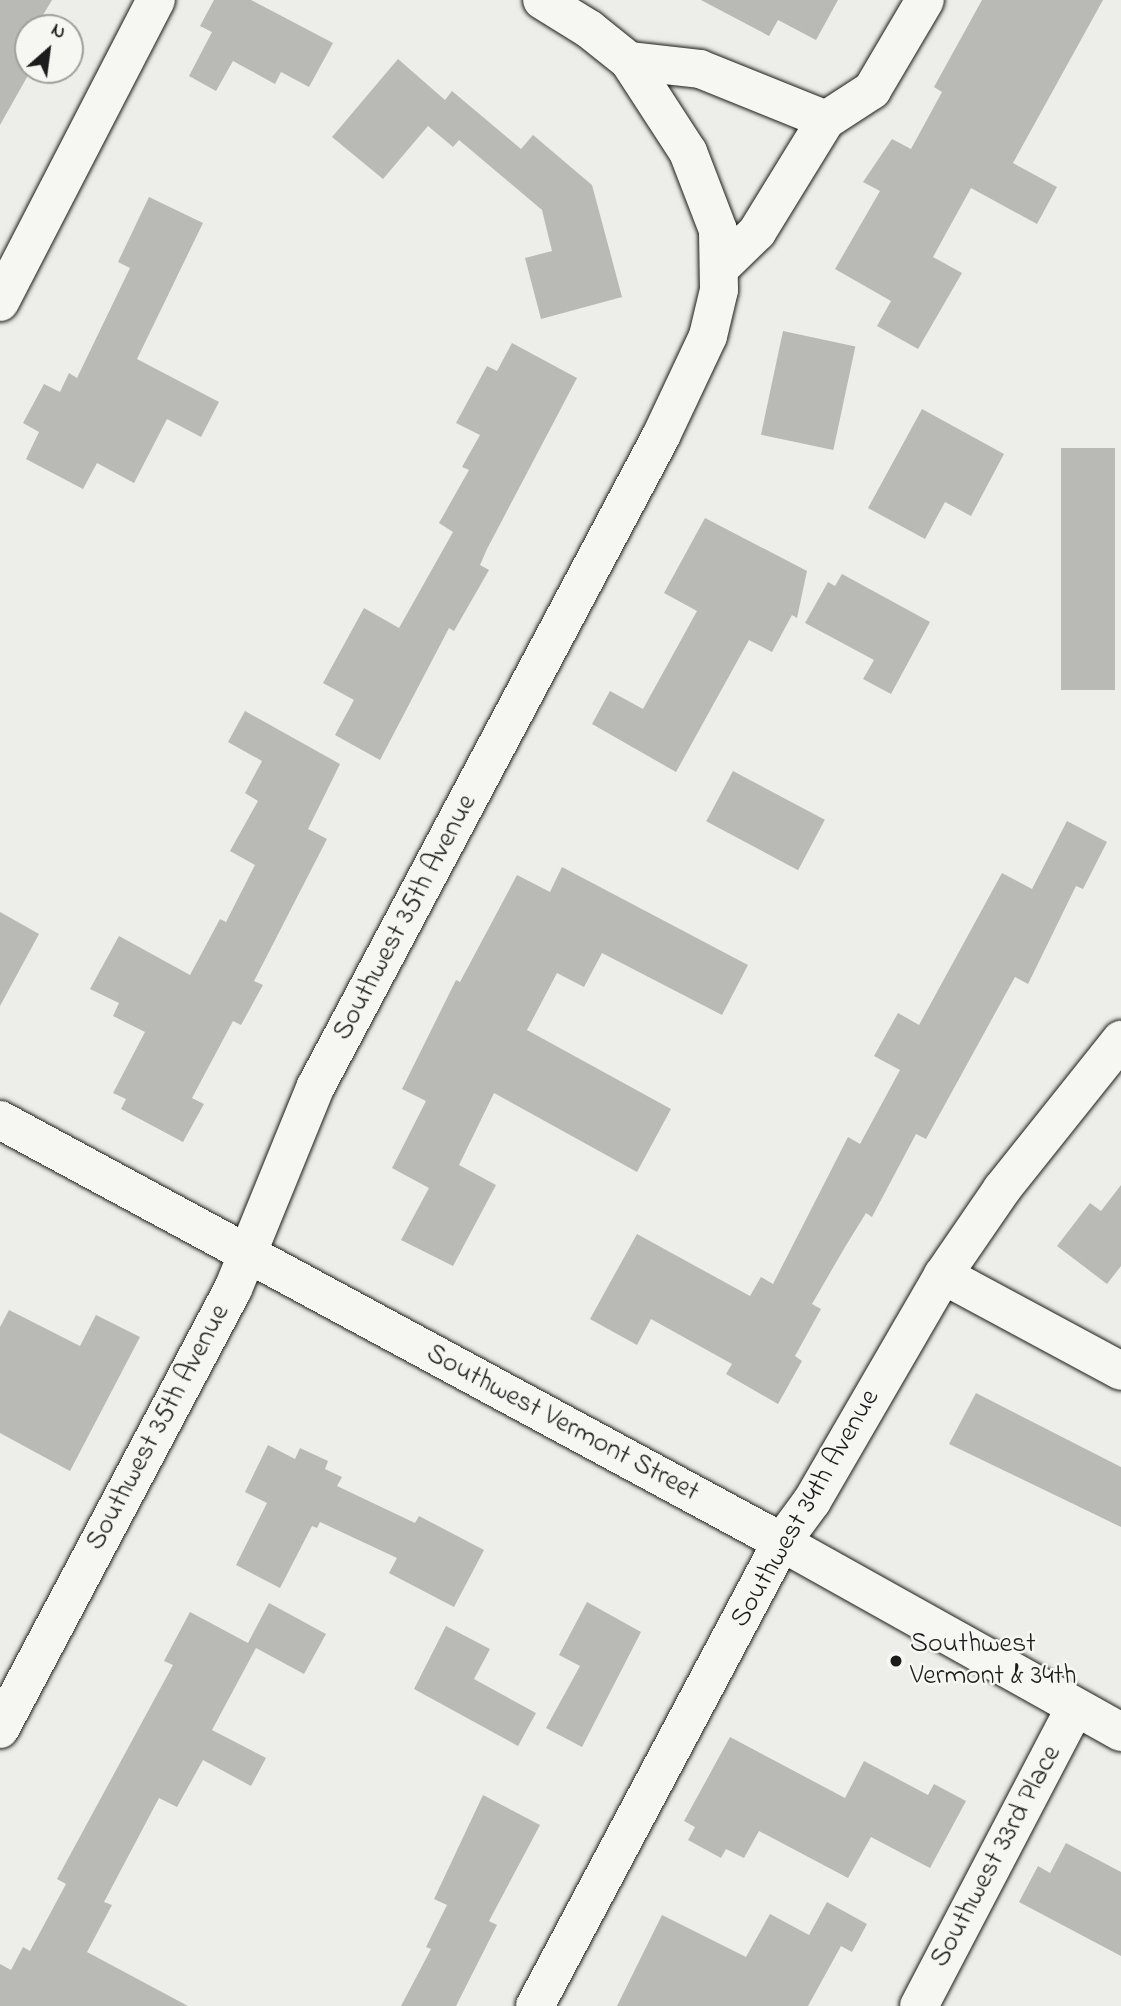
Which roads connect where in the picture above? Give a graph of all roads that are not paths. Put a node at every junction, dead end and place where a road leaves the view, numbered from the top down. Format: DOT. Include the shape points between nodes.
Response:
graph roads {
  1 [pos="156,0"];
  2 [pos="542,0"];
  3 [pos="925,0"];
  4 [pos="629,61"];
  5 [pos="825,120"];
  6 [pos="720,268"];
  7 [pos="0,302"];
  8 [pos="1121,1040"];
  9 [pos="0,1120"];
  10 [pos="246,1255"];
  11 [pos="943,1275"];
  12 [pos="1121,1371"];
  13 [pos="781,1543"];
  14 [pos="1075,1707"];
  15 [pos="0,1729"];
  16 [pos="1121,1732"];
  17 [pos="535,2006"];
  18 [pos="919,2006"];
  1 -- 7 [label="street"];
  2 -- 4 [label="street, Southwest 35th Avenue" via="590,29"];
  3 -- 5 [label="street" via="872,90"];
  4 -- 5 [label="street" via="700,69"];
  4 -- 6 [label="street, Southwest 35th Avenue" via="672,122 708,197 718,230"];
  5 -- 6 [label="street" via="757,232"];
  6 -- 10 [label="street, Southwest 35th Avenue" via="708,336 693,371 322,1074"];
  8 -- 11 [label="street, Southwest 34th Avenue" via="1002,1189"];
  9 -- 10 [label="street, Southwest Vermont Street"];
  10 -- 13 [label="street, Southwest Vermont Street"];
  10 -- 15 [label="street, Southwest 35th Avenue" via="233,1289"];
  11 -- 12 [label="street"];
  11 -- 13 [label="street, Southwest 34th Avenue" via="812,1501"];
  13 -- 14 [label="street, Southwest Vermont Street"];
  13 -- 17 [label="street, Southwest 34th Avenue"];
  14 -- 16 [label="street, Southwest Vermont Street"];
  14 -- 18 [label="street, Southwest 33rd Place"];
}
